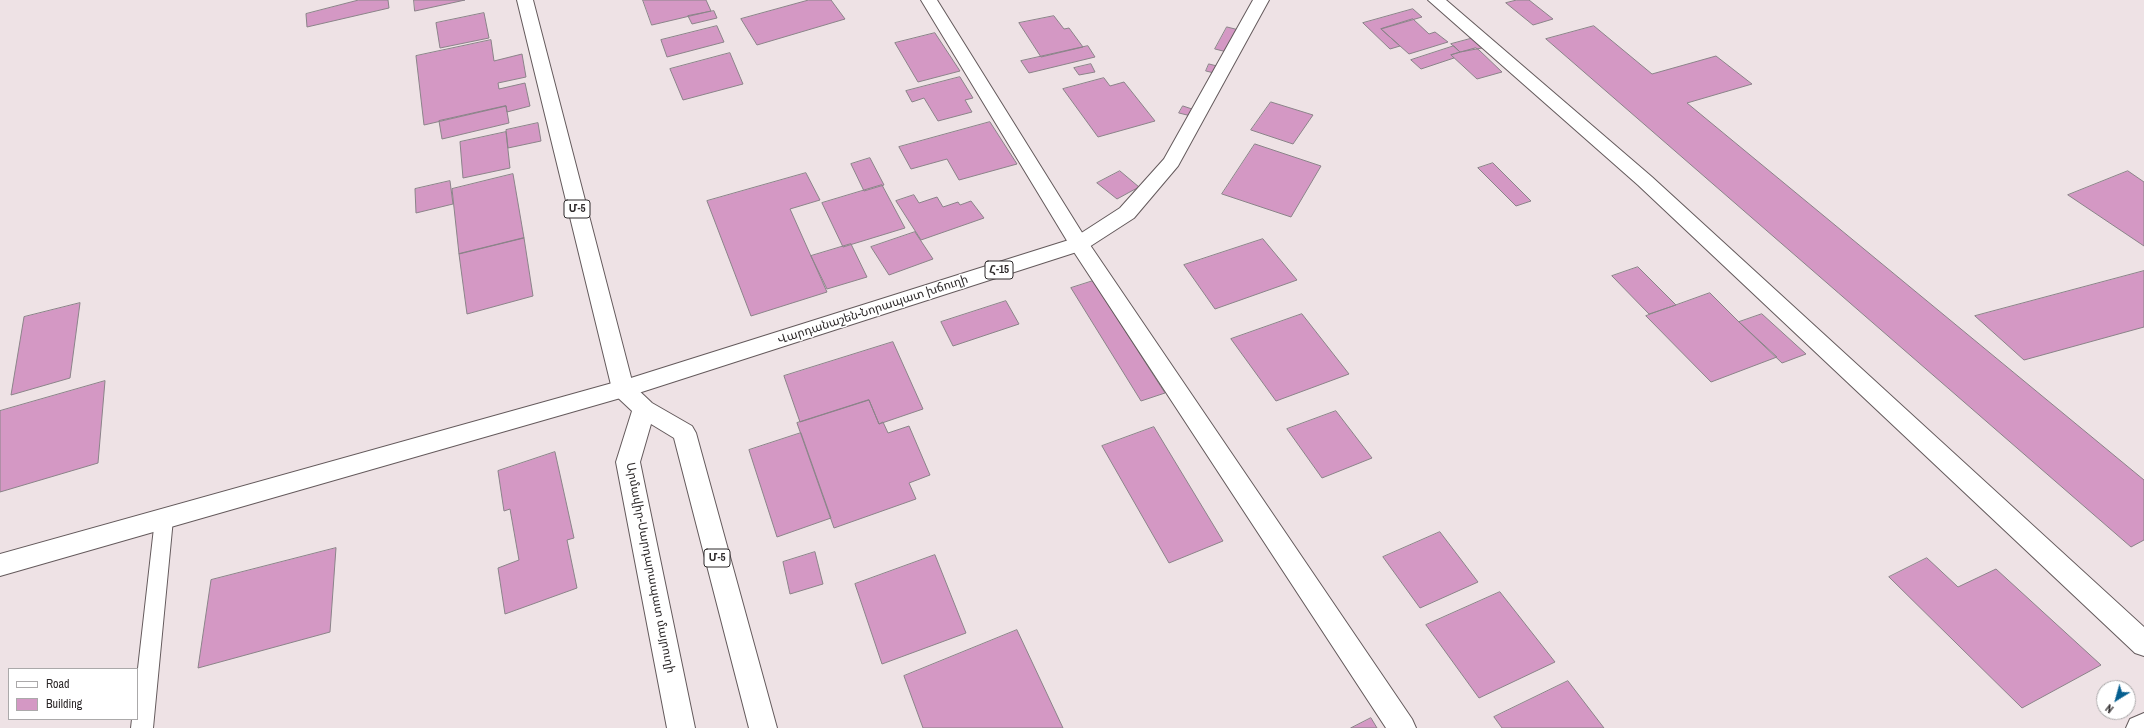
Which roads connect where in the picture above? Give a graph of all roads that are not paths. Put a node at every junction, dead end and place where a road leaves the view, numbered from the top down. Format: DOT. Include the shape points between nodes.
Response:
graph roads {
  1 [pos="525,0"];
  2 [pos="929,0"];
  3 [pos="1261,0"];
  4 [pos="1436,0"];
  5 [pos="1079,244"];
  6 [pos="623,389"];
  7 [pos="644,409"];
  8 [pos="164,519"];
  9 [pos="0,565"];
  10 [pos="2144,644"];
  11 [pos="2144,726"];
  12 [pos="142,728"];
  13 [pos="681,728"];
  14 [pos="762,728"];
  15 [pos="1402,728"];
  16 [pos="2140,728"];
  1 -- 6 [label="main road, Մ-5"];
  2 -- 5 [label="main road"];
  3 -- 5 [label="main road, Վարդանաշեն-Նորապատ խճուղի / Հ-15" via="1171,162 1127,213"];
  4 -- 10 [label="main road" via="1645,181"];
  5 -- 6 [label="main road, Վարդանաշեն-Նորապատ խճուղի / Հ-15"];
  5 -- 15 [label="main road"];
  6 -- 7 [label="main road, Մ-5"];
  6 -- 8 [label="main road, Վարդանաշեն-Նորապատ խճուղի"];
  7 -- 13 [label="main road, Արմավիր-Սարդարապատ մայրուղի" via="628,462"];
  7 -- 14 [label="main road, Մ-5" via="684,433"];
  8 -- 9 [label="main road, Վարդանաշեն-Նորապատ խճուղի"];
  8 -- 12 [label="lane"];
  11 -- 16 [label="main road"];
}
